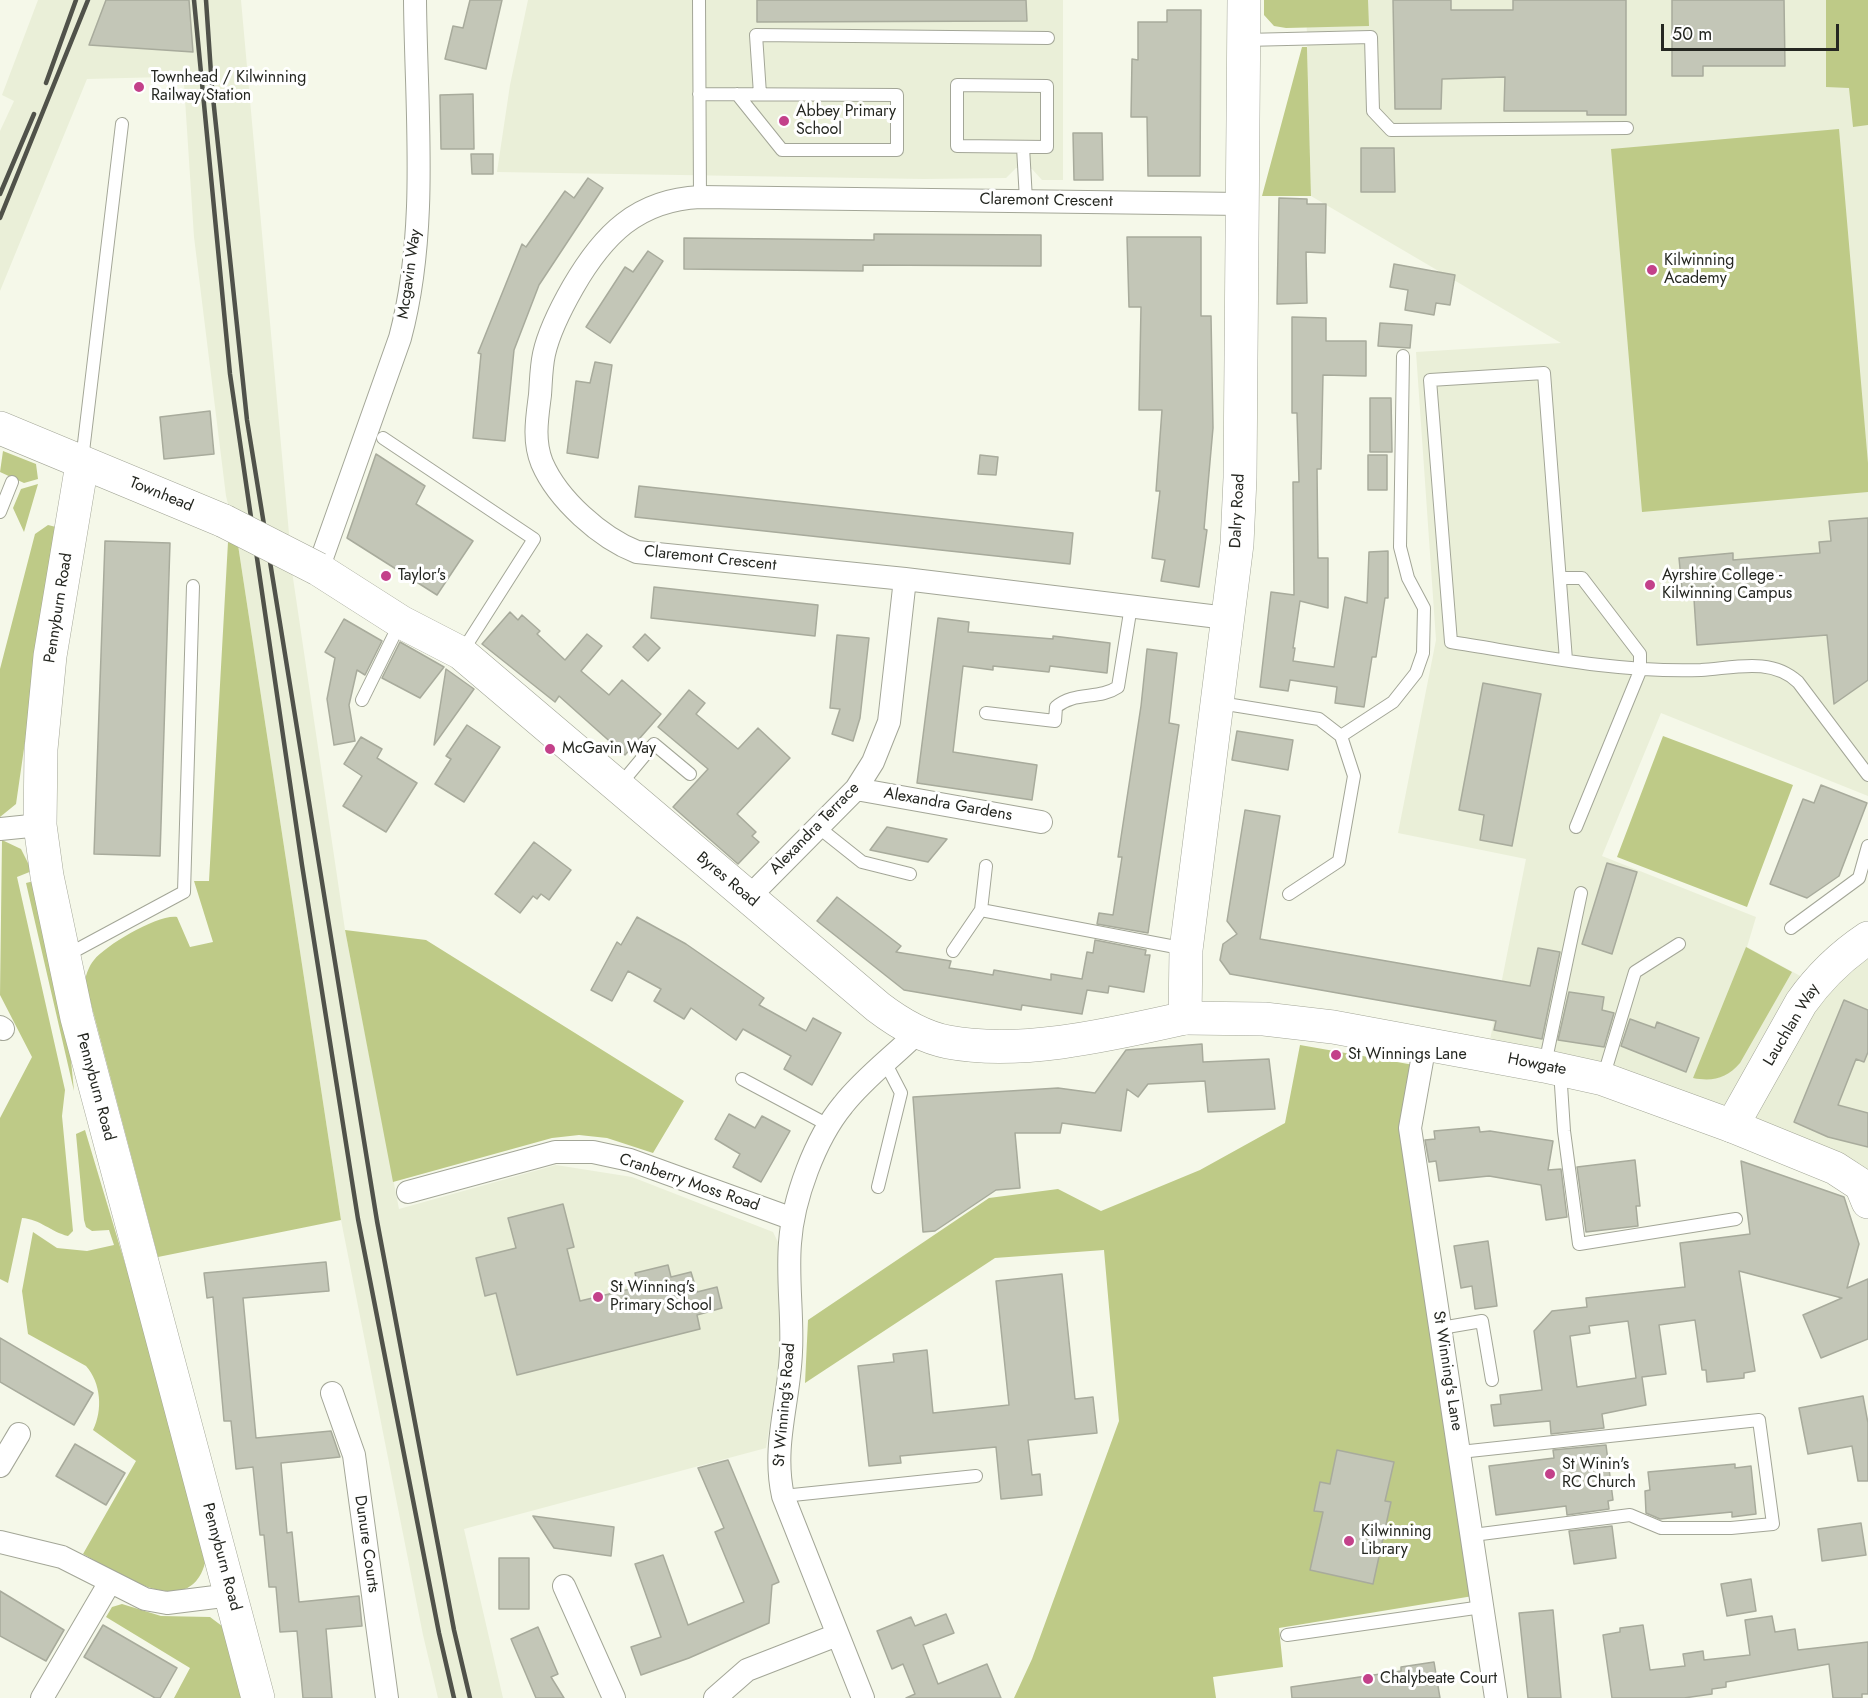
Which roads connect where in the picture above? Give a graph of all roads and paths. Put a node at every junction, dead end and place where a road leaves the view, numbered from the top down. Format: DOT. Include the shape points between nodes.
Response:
graph roads {
  1 [pos="415,0"];
  2 [pos="699,0"];
  3 [pos="1244,0"];
  4 [pos="1048,38"];
  5 [pos="1244,40"];
  6 [pos="699,94"];
  7 [pos="737,94"];
  8 [pos="760,94"];
  9 [pos="122,124"];
  10 [pos="1627,128"];
  11 [pos="1023,147"];
  12 [pos="700,197"];
  13 [pos="1026,200"];
  14 [pos="1242,204"];
  15 [pos="1403,356"];
  16 [pos="0,428"];
  17 [pos="383,438"];
  18 [pos="82,464"];
  19 [pos="12,482"];
  20 [pos="0,512"];
  21 [pos="318,569"];
  22 [pos="1560,578"];
  23 [pos="905,579"];
  24 [pos="193,586"];
  25 [pos="1131,606"];
  26 [pos="1227,618"];
  27 [pos="401,622"];
  28 [pos="461,653"];
  29 [pos="1566,660"];
  30 [pos="1640,671"];
  31 [pos="362,700"];
  32 [pos="1215,703"];
  33 [pos="986,713"];
  34 [pos="1341,736"];
  35 [pos="690,774"];
  36 [pos="1868,775"];
  37 [pos="618,787"];
  38 [pos="856,789"];
  39 [pos="1041,822"];
  40 [pos="40,825"];
  41 [pos="818,827"];
  42 [pos="1576,827"];
  43 [pos="0,830"];
  44 [pos="1868,846"];
  45 [pos="986,867"];
  46 [pos="910,874"];
  47 [pos="1581,893"];
  48 [pos="1289,894"];
  49 [pos="748,898"];
  50 [pos="981,910"];
  51 [pos="1791,928"];
  52 [pos="1868,938"];
  53 [pos="1679,944"];
  54 [pos="1186,950"];
  55 [pos="953,951"];
  56 [pos="63,956"];
  57 [pos="1185,1018"];
  58 [pos="918,1032"];
  59 [pos="1425,1044"];
  60 [pos="886,1064"];
  61 [pos="1552,1067"];
  62 [pos="742,1079"];
  63 [pos="1603,1079"];
  64 [pos="830,1126"];
  65 [pos="1732,1126"];
  66 [pos="878,1187"];
  67 [pos="408,1192"];
  68 [pos="1867,1196"];
  69 [pos="793,1219"];
  70 [pos="1736,1219"];
  71 [pos="1441,1328"];
  72 [pos="1492,1380"];
  73 [pos="332,1394"];
  74 [pos="19,1434"];
  75 [pos="1460,1452"];
  76 [pos="0,1466"];
  77 [pos="976,1476"];
  78 [pos="783,1497"];
  79 [pos="1473,1535"];
  80 [pos="0,1542"];
  81 [pos="110,1582"];
  82 [pos="564,1586"];
  83 [pos="231,1595"];
  84 [pos="1482,1607"];
  85 [pos="837,1635"];
  86 [pos="1287,1635"];
  87 [pos="42,1698"];
  88 [pos="258,1698"];
  89 [pos="387,1698"];
  90 [pos="614,1698"];
  91 [pos="715,1698"];
  92 [pos="863,1698"];
  93 [pos="1496,1698"];
  1 -- 21 [label="street, Mcgavin Way" via="417,224 410,301"];
  2 -- 6 [label="lane"];
  3 -- 5 [label="main road, Dalry Road"];
  4 -- 8 [label="lane" via="756,35"];
  5 -- 10 [label="lane" via="1371,37 1373,111 1391,130"];
  5 -- 14 [label="main road, Dalry Road"];
  6 -- 7 [label="lane"];
  6 -- 12 [label="lane"];
  7 -- 8 [label="lane"];
  7 -- 8 [label="lane" via="782,150 897,150 897,95"];
  9 -- 18 [label="lane"];
  11 -- 11 [label="lane" via="957,146 957,85 1047,86 1047,147"];
  11 -- 13 [label="lane"];
  12 -- 13 [label="street, Claremont Crescent"];
  12 -- 23 [label="street, Claremont Crescent" via="680,198 643,211 618,227 590,257 565,302 544,354 536,431 542,464 555,486 599,532 637,552"];
  13 -- 14 [label="street, Claremont Crescent"];
  14 -- 26 [label="main road, Dalry Road" via="1240,478 1237,544"];
  15 -- 34 [label="lane" via="1400,547 1408,578 1424,608 1423,653 1416,673 1393,702"];
  16 -- 18 [label="main road, Townhead"];
  17 -- 28 [label="lane" via="534,539"];
  18 -- 21 [label="main road, Townhead, bridge" via="224,521"];
  18 -- 40 [label="main road, Pennyburn Road" via="50,656 41,749"];
  19 -- 20 [label="lane"];
  21 -- 27 [label="main road, Byres Road"];
  22 -- 29 [label="lane"];
  22 -- 29 [label="lane" via="1544,373 1430,380 1451,642"];
  22 -- 30 [label="lane" via="1582,578 1640,654"];
  23 -- 25 [label="street, Claremont Crescent"];
  23 -- 38 [label="street, Alexandra Terrace" via="889,722 873,762"];
  24 -- 56 [label="lane" via="184,892"];
  25 -- 26 [label="street, Claremont Crescent"];
  25 -- 33 [label="lane" via="1118,687 1065,699 1056,707 1055,721"];
  26 -- 32 [label="main road, Dalry Road"];
  27 -- 28 [label="main road, Byres Road"];
  27 -- 31 [label="lane"];
  28 -- 37 [label="main road, Byres Road"];
  29 -- 30 [label="lane"];
  30 -- 36 [label="lane" via="1760,666 1782,670 1798,682"];
  30 -- 42 [label="lane"];
  32 -- 34 [label="lane" via="1319,719"];
  32 -- 54 [label="main road, Dalry Road"];
  34 -- 48 [label="lane" via="1354,776 1339,861"];
  35 -- 37 [label="lane" via="654,744"];
  37 -- 49 [label="main road, Byres Road"];
  38 -- 39 [label="street, Alexandra Gardens"];
  38 -- 41 [label="street, Alexandra Terrace"];
  40 -- 43 [label="street"];
  40 -- 56 [label="main road, Pennyburn Road"];
  41 -- 46 [label="lane" via="862,862"];
  41 -- 49 [label="street, Alexandra Terrace"];
  44 -- 51 [label="lane" via="1859,878"];
  45 -- 50 [label="lane"];
  47 -- 61 [label="lane"];
  49 -- 58 [label="main road, Byres Road" via="878,1008"];
  50 -- 54 [label="lane"];
  50 -- 55 [label="lane"];
  52 -- 65 [label="main road, Lauchlan Way" via="1828,968 1801,1003"];
  53 -- 63 [label="lane" via="1635,972"];
  54 -- 57 [label="main road, Dalry Road"];
  56 -- 83 [label="main road, Pennyburn Road"];
  57 -- 58 [label="main road, Byres Road" via="1046,1043 977,1046 946,1042"];
  57 -- 59 [label="main road, Howgate" via="1264,1019"];
  58 -- 60 [label="street, St Winning's Road"];
  59 -- 61 [label="main road, Howgate"];
  59 -- 71 [label="street, St Winning's Lane" via="1410,1128"];
  60 -- 64 [label="street, St Winning's Road" via="851,1095"];
  60 -- 66 [label="lane" via="901,1092"];
  61 -- 63 [label="main road, Howgate"];
  61 -- 70 [label="lane" via="1579,1244"];
  62 -- 64 [label="lane"];
  63 -- 65 [label="main road, Howgate"];
  64 -- 69 [label="street, St Winning's Road" via="810,1166"];
  65 -- 68 [label="main road, Howgate" via="1835,1168 1853,1178"];
  67 -- 69 [label="street, Cranberry Moss Road" via="555,1152 592,1152 630,1160"];
  69 -- 78 [label="street, St Winning's Road" via="791,1353 777,1456"];
  71 -- 72 [label="lane" via="1482,1321"];
  71 -- 75 [label="street, St Winning's Lane"];
  73 -- 89 [label="street, Dunure Courts" via="354,1455"];
  74 -- 76 [label="street"];
  75 -- 79 [label="street, St Winning's Lane"];
  75 -- 79 [label="lane" via="1759,1420 1773,1524 1661,1528 1630,1515"];
  77 -- 78 [label="lane"];
  78 -- 85 [label="street, St Winning's Road"];
  79 -- 84 [label="street, St Winning's Lane"];
  80 -- 81 [label="street" via="62,1557"];
  81 -- 83 [label="street" via="145,1599 167,1603"];
  81 -- 87 [label="street"];
  82 -- 90 [label="street"];
  83 -- 88 [label="main road, Pennyburn Road"];
  84 -- 86 [label="lane"];
  84 -- 93 [label="street, St Winning's Lane"];
  85 -- 91 [label="street" via="747,1670"];
  85 -- 92 [label="street, St Winning's Road"];
}
